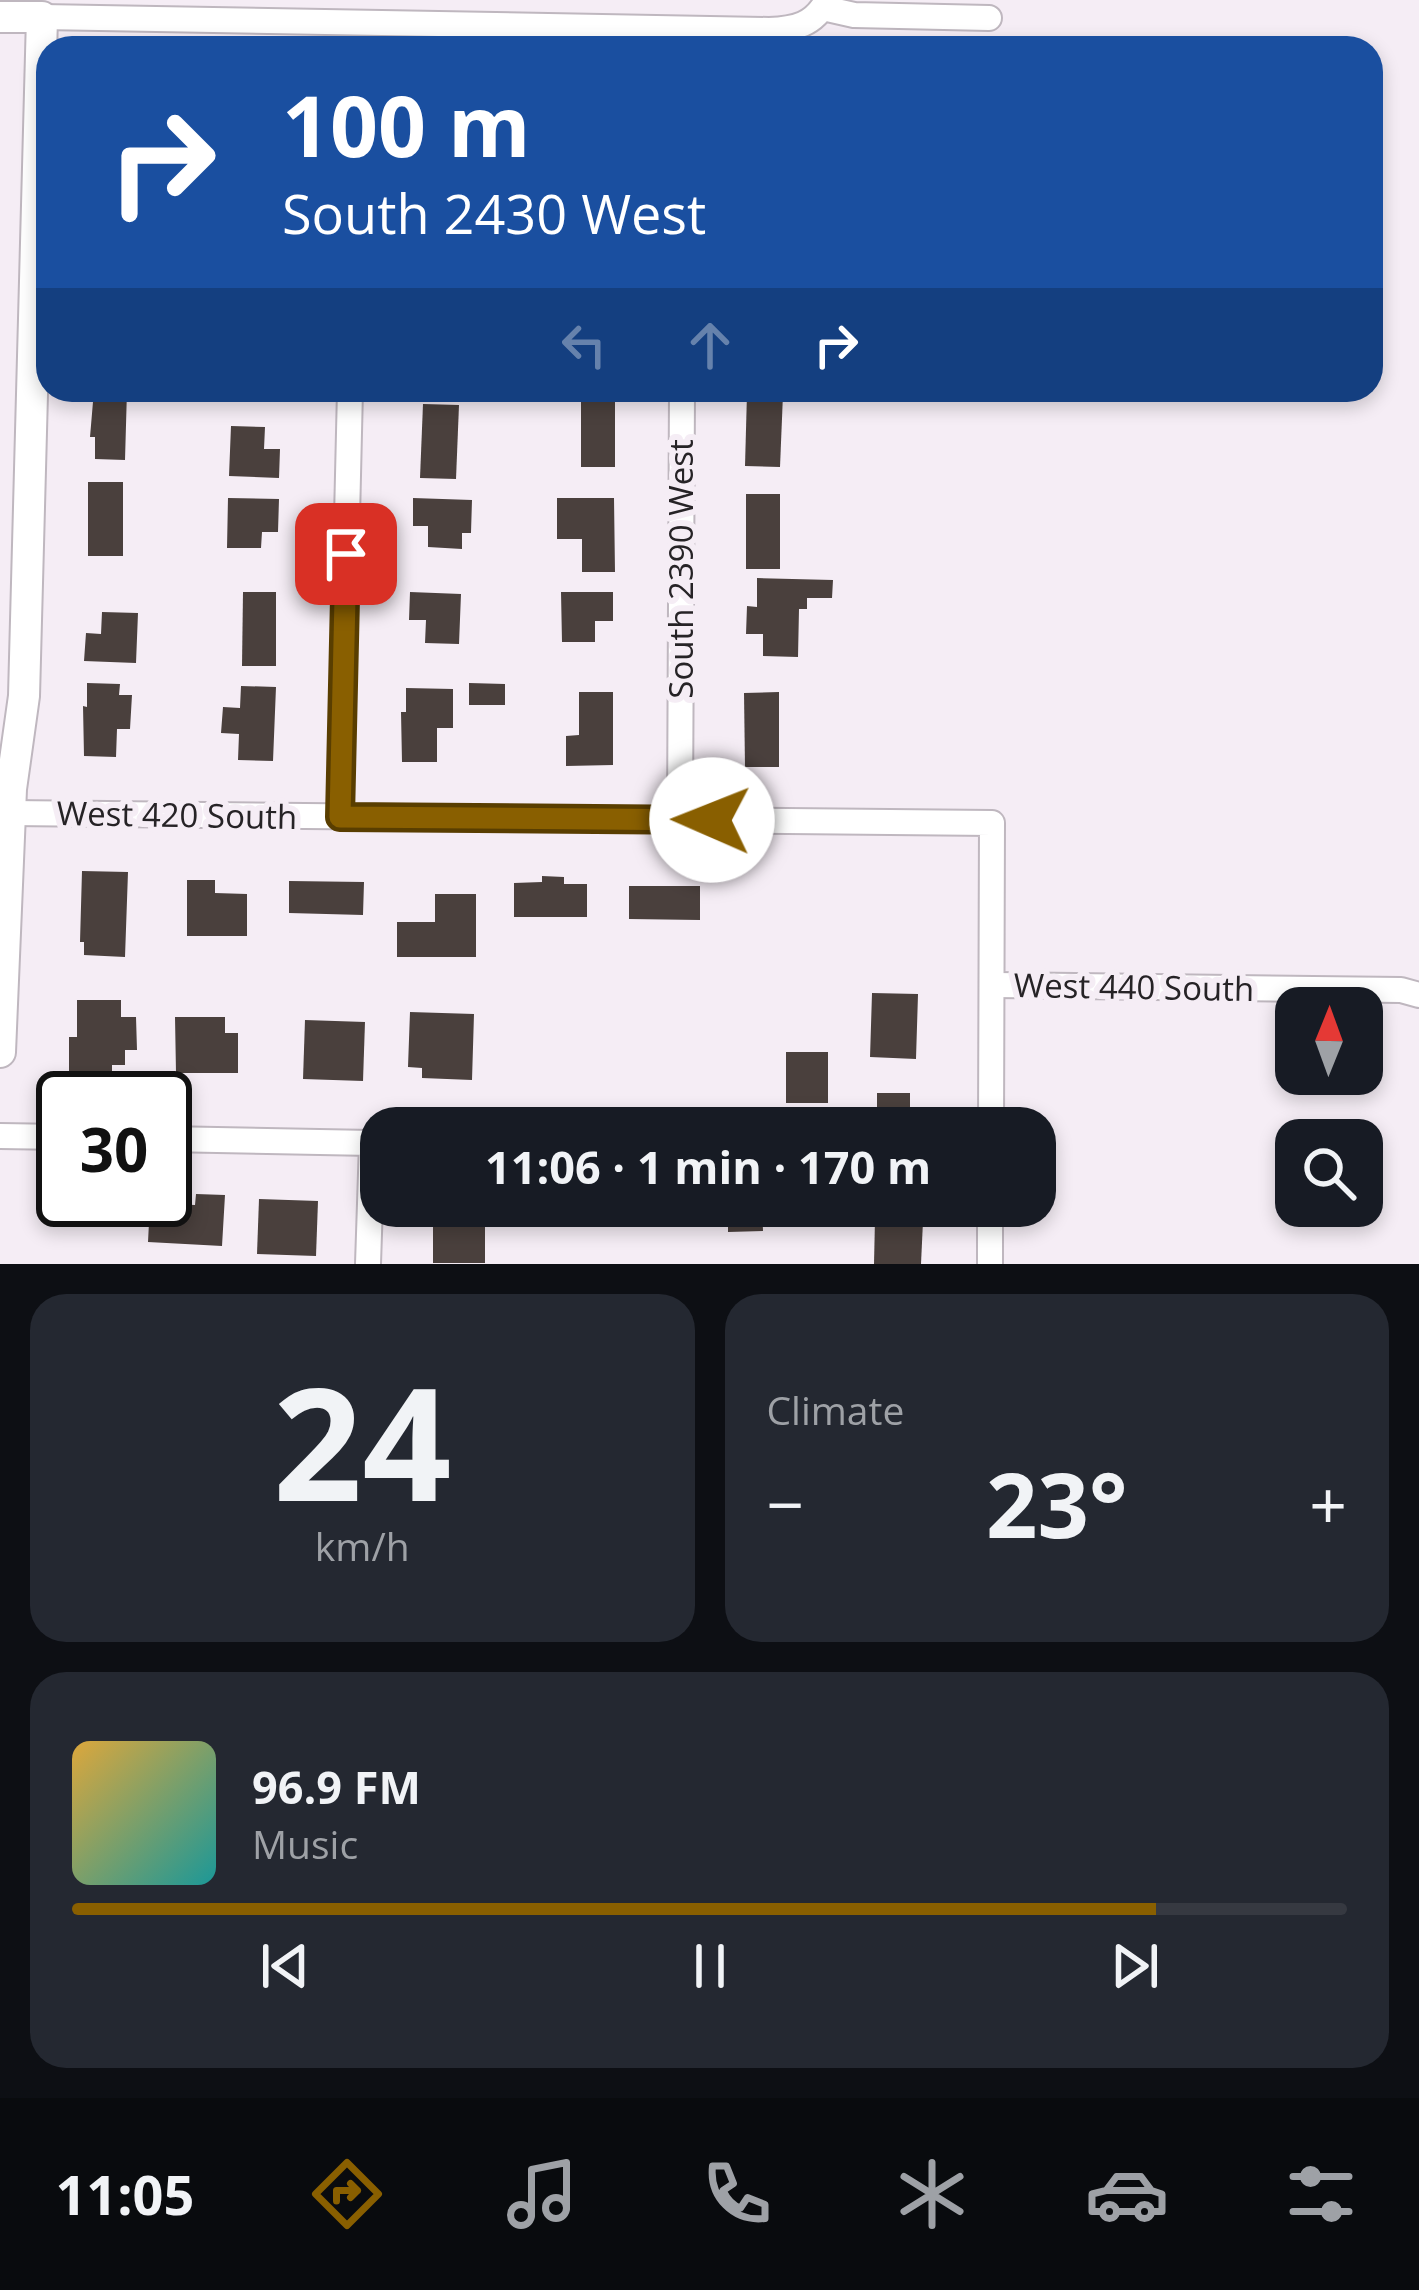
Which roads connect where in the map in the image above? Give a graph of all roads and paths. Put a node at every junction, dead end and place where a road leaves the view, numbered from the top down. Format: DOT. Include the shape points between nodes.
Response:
graph roads {
  1 [pos="825,4"];
  2 [pos="0,17"];
  3 [pos="42,17"];
  4 [pos="989,18"];
  5 [pos="41,36"];
  6 [pos="622,36"];
  7 [pos="709,36"];
  8 [pos="36,243"];
  9 [pos="350,402"];
  10 [pos="682,402"];
  11 [pos="10,813"];
  12 [pos="340,817"];
  13 [pos="680,820"];
  14 [pos="2,948"];
  15 [pos="992,985"];
  16 [pos="1419,994"];
  17 [pos="0,1052"];
  18 [pos="991,1107"];
  19 [pos="0,1136"];
  20 [pos="36,1137"];
  21 [pos="192,1140"];
  22 [pos="360,1143"];
  23 [pos="370,1227"];
  24 [pos="990,1227"];
  25 [pos="368,1264"];
  26 [pos="990,1264"];
  1 -- 4 [label="street" via="854,15"];
  1 -- 7 [label="street" via="788,30"];
  2 -- 3 [label="street"];
  3 -- 5 [label="street"];
  3 -- 6 [label="street"];
  8 -- 11 [label="street" via="24,696"];
  9 -- 12 [label="street"];
  10 -- 13 [label="street, South 2390 West"];
  11 -- 12 [label="street, West 420 South"];
  11 -- 14 [label="street"];
  12 -- 13 [label="street, West 420 South"];
  13 -- 15 [label="street, West 420 South" via="992,823"];
  14 -- 17 [label="street"];
  15 -- 16 [label="street, West 440 South"];
  15 -- 18 [label="street"];
  19 -- 20 [label="street"];
  21 -- 22 [label="street"];
  23 -- 25 [label="street"];
  24 -- 26 [label="street"];
}
